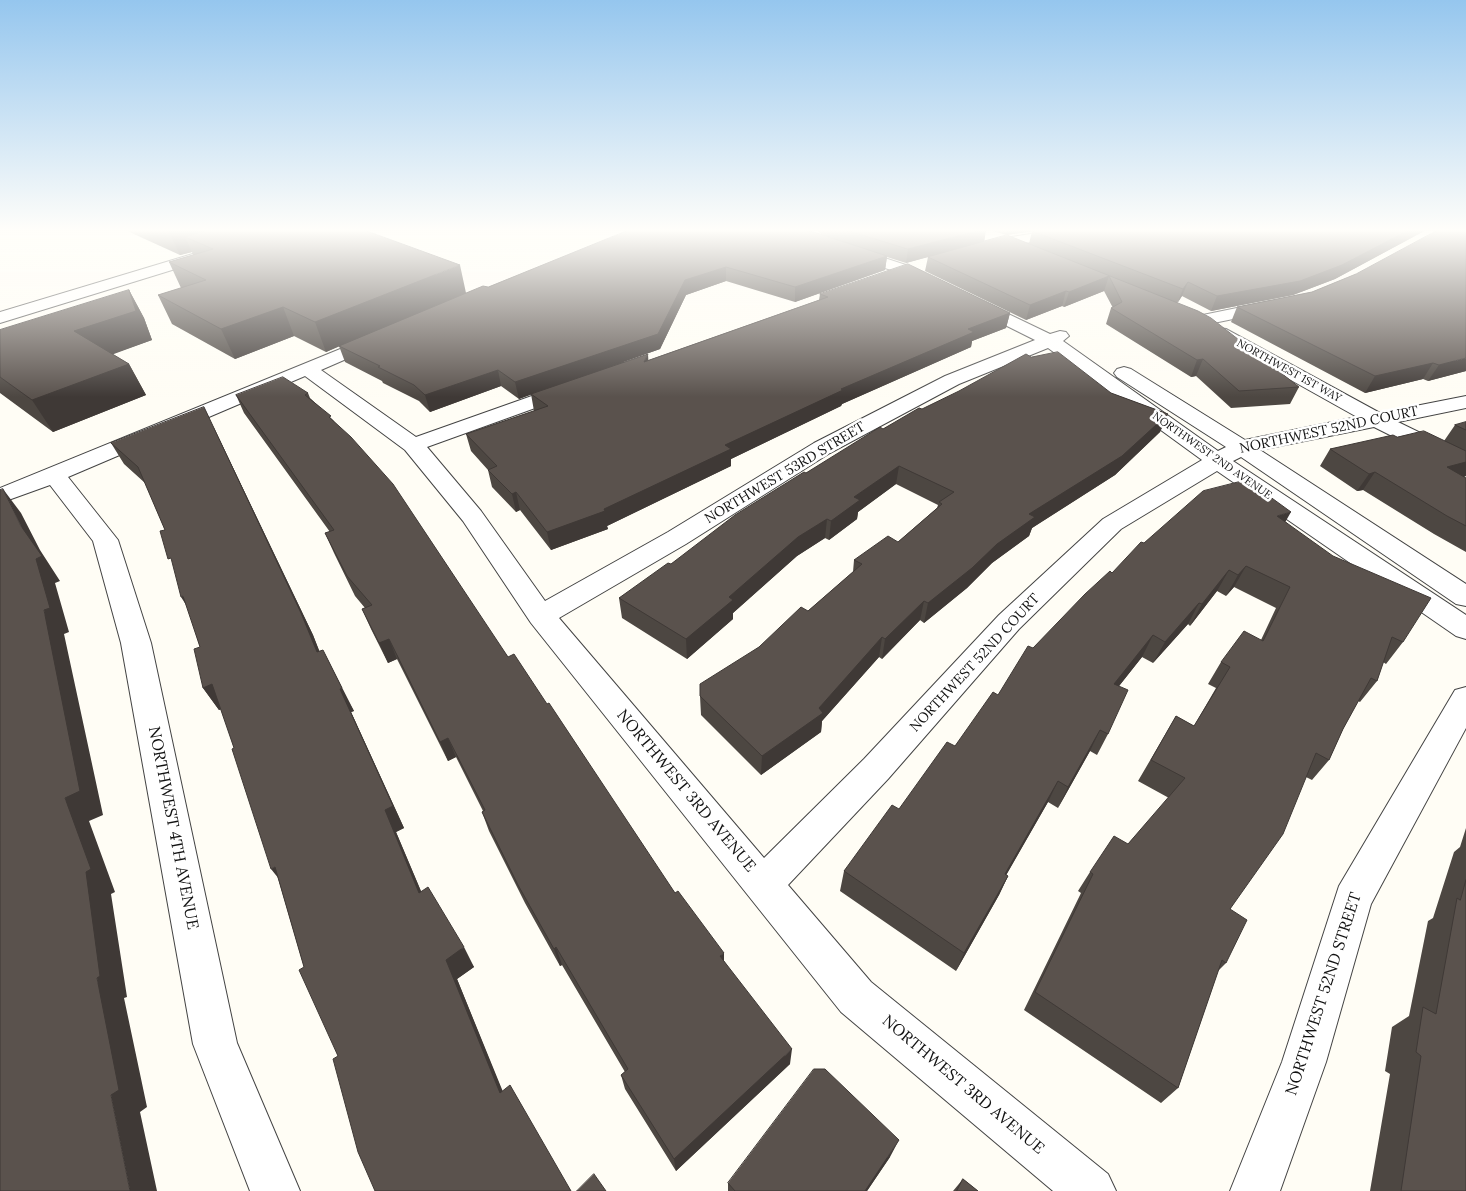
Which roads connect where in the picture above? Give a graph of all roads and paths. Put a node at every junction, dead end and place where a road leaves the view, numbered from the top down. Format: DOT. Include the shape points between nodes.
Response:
graph roads {
  1 [pos="106,286"];
  2 [pos="954,286"];
  3 [pos="1289,302"];
  4 [pos="1180,314"];
  5 [pos="0,318"];
  6 [pos="1199,321"];
  7 [pos="397,330"];
  8 [pos="1057,337"];
  9 [pos="307,369"];
  10 [pos="580,386"];
  11 [pos="1466,402"];
  12 [pos="1376,418"];
  13 [pos="413,445"];
  14 [pos="1241,446"];
  15 [pos="1218,460"];
  16 [pos="1466,464"];
  17 [pos="54,475"];
  18 [pos="0,496"];
  19 [pos="1466,597"];
  20 [pos="540,616"];
  21 [pos="1466,629"];
  22 [pos="1466,699"];
  23 [pos="764,884"];
  24 [pos="275,1191"];
  25 [pos="1091,1191"];
  26 [pos="1255,1191"];
  1 -- 5 [label="street"];
  2 -- 8 [label="street, NORTHWEST 2ND AVENUE"];
  3 -- 6 [label="street"];
  4 -- 6 [label="street, NORTHWEST 1ST WAY"];
  6 -- 12 [label="street, NORTHWEST 1ST WAY"];
  7 -- 9 [label="street"];
  8 -- 14 [label="street, NORTHWEST 2ND AVENUE"];
  8 -- 15 [label="street, NORTHWEST 2ND AVENUE"];
  8 -- 20 [label="street, NORTHWEST 53RD STREET" via="952,380 822,448 677,538"];
  9 -- 13 [label="street, NORTHWEST 3RD AVENUE"];
  9 -- 17 [label="street"];
  10 -- 13 [label="street"];
  11 -- 12 [label="street, NORTHWEST 52ND COURT"];
  12 -- 14 [label="street, NORTHWEST 52ND COURT"];
  12 -- 16 [label="street, NORTHWEST 1ST WAY"];
  13 -- 20 [label="street, NORTHWEST 3RD AVENUE" via="472,516"];
  14 -- 15 [label="street, NORTHWEST 52ND COURT"];
  14 -- 19 [label="street, NORTHWEST 2ND AVENUE"];
  15 -- 21 [label="street, NORTHWEST 2ND AVENUE"];
  15 -- 23 [label="street, NORTHWEST 52ND COURT" via="1112,524 1009,622 876,769"];
  17 -- 18 [label="street"];
  17 -- 24 [label="street, NORTHWEST 4TH AVENUE" via="105,540 136,643 215,1044"];
  20 -- 23 [label="street, NORTHWEST 3RD AVENUE"];
  22 -- 26 [label="street, NORTHWEST 52ND STREET" via="1353,899 1304,1062"];
  23 -- 25 [label="street, NORTHWEST 3RD AVENUE" via="856,997"];
}
